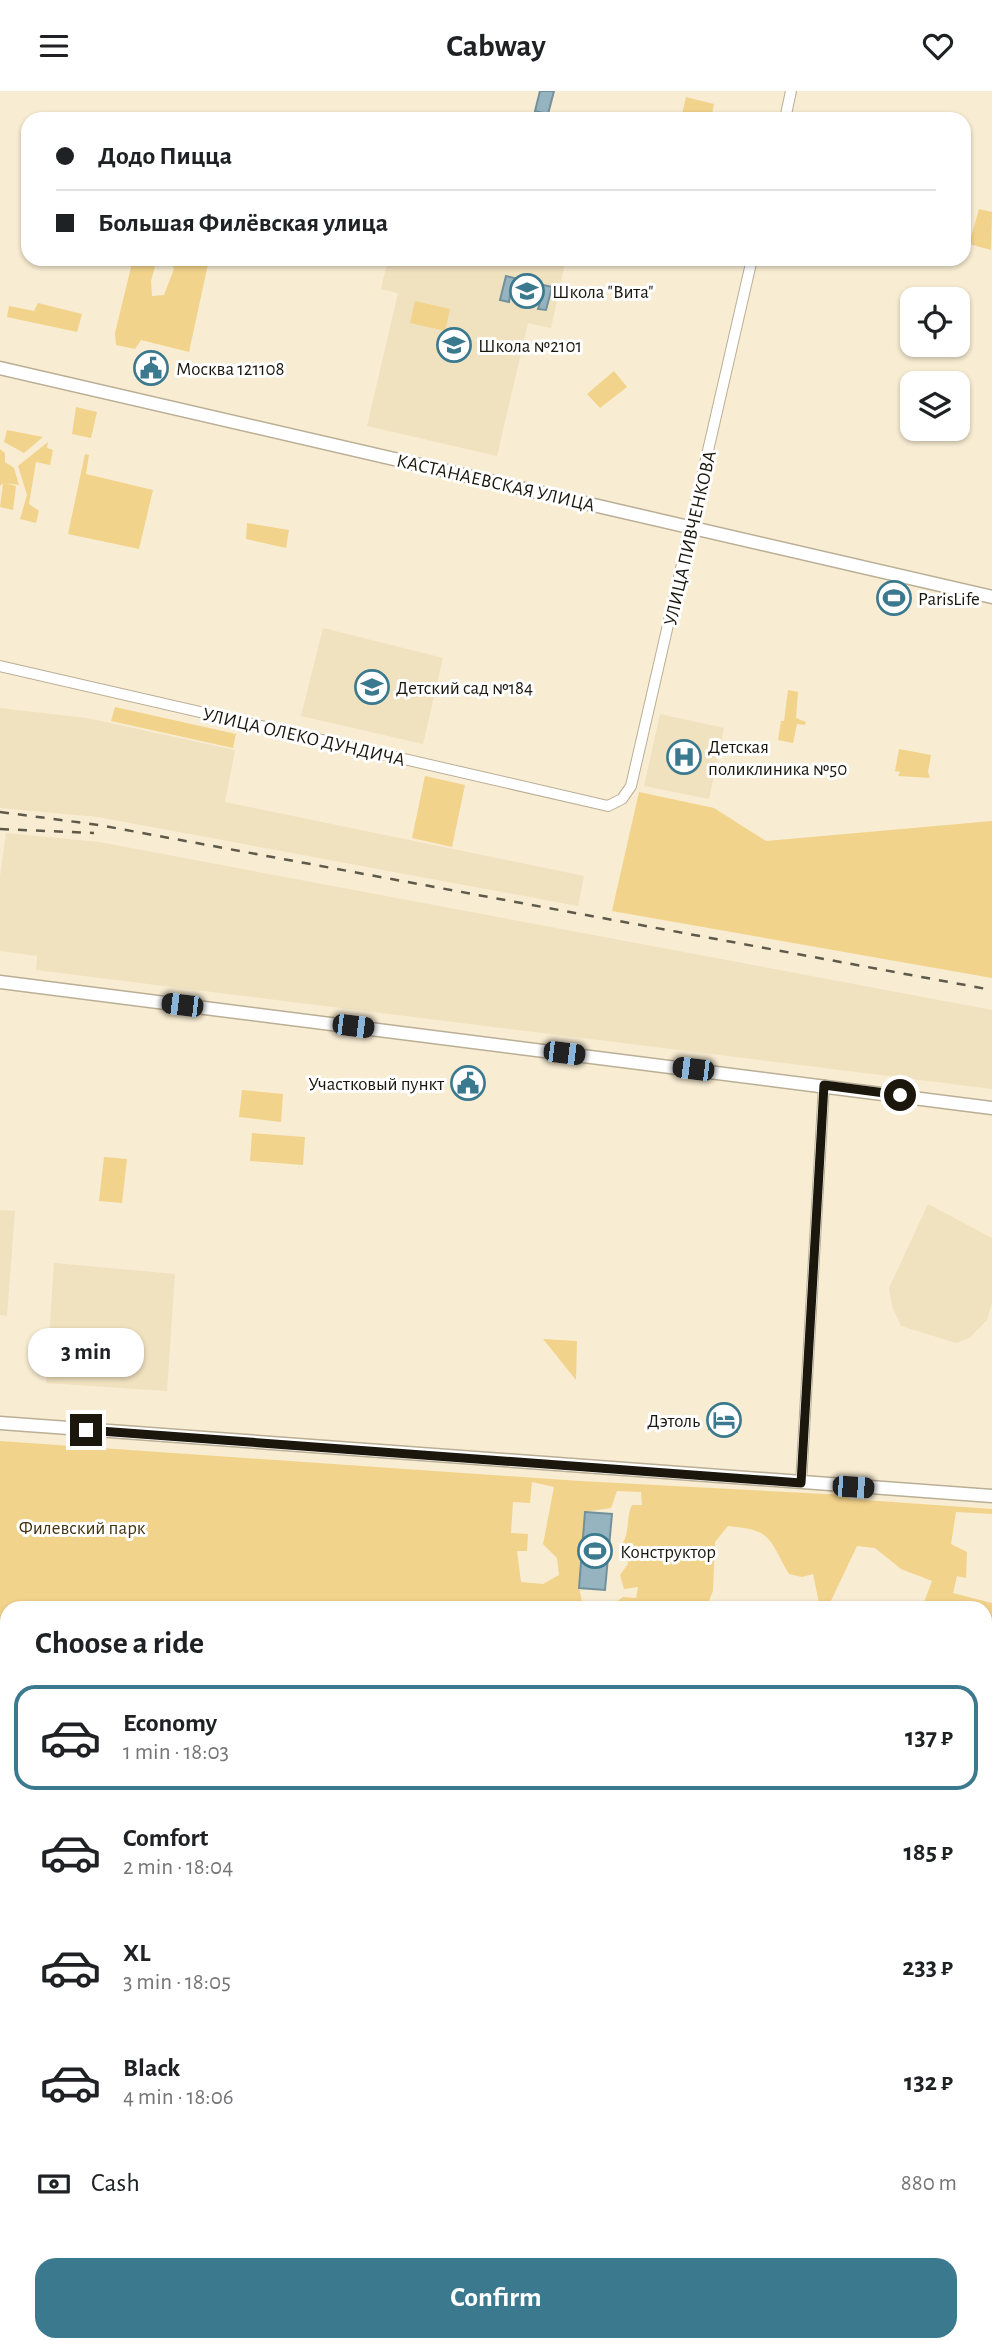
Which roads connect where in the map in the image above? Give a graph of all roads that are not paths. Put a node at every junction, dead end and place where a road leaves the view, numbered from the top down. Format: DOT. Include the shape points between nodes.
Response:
graph roads {
  1 [pos="792,91"];
  2 [pos="787,112"];
  3 [pos="750,266"];
  4 [pos="0,368"];
  5 [pos="692,527"];
  6 [pos="992,597"];
  7 [pos="0,666"];
  8 [pos="608,806"];
  9 [pos="0,982"];
  10 [pos="824,1085"];
  11 [pos="992,1108"];
  12 [pos="0,1423"];
  13 [pos="801,1483"];
  14 [pos="992,1496"];
  1 -- 2 [label="street"];
  3 -- 5 [label="street, УЛИЦА ПИВЧЕНКОВА"];
  4 -- 5 [label="street, КАСТАНАЕВСКАЯ УЛИЦА"];
  5 -- 6 [label="street, КАСТАНАЕВСКАЯ УЛИЦА"];
  5 -- 8 [label="street, УЛИЦА ПИВЧЕНКОВА" via="631,786 622,799"];
  7 -- 8 [label="street, УЛИЦА ОЛЕКО ДУНДИЧА"];
  9 -- 10 [label="street"];
  10 -- 11 [label="street"];
  10 -- 13 [label="street"];
  12 -- 13 [label="street"];
  13 -- 14 [label="street"];
}
